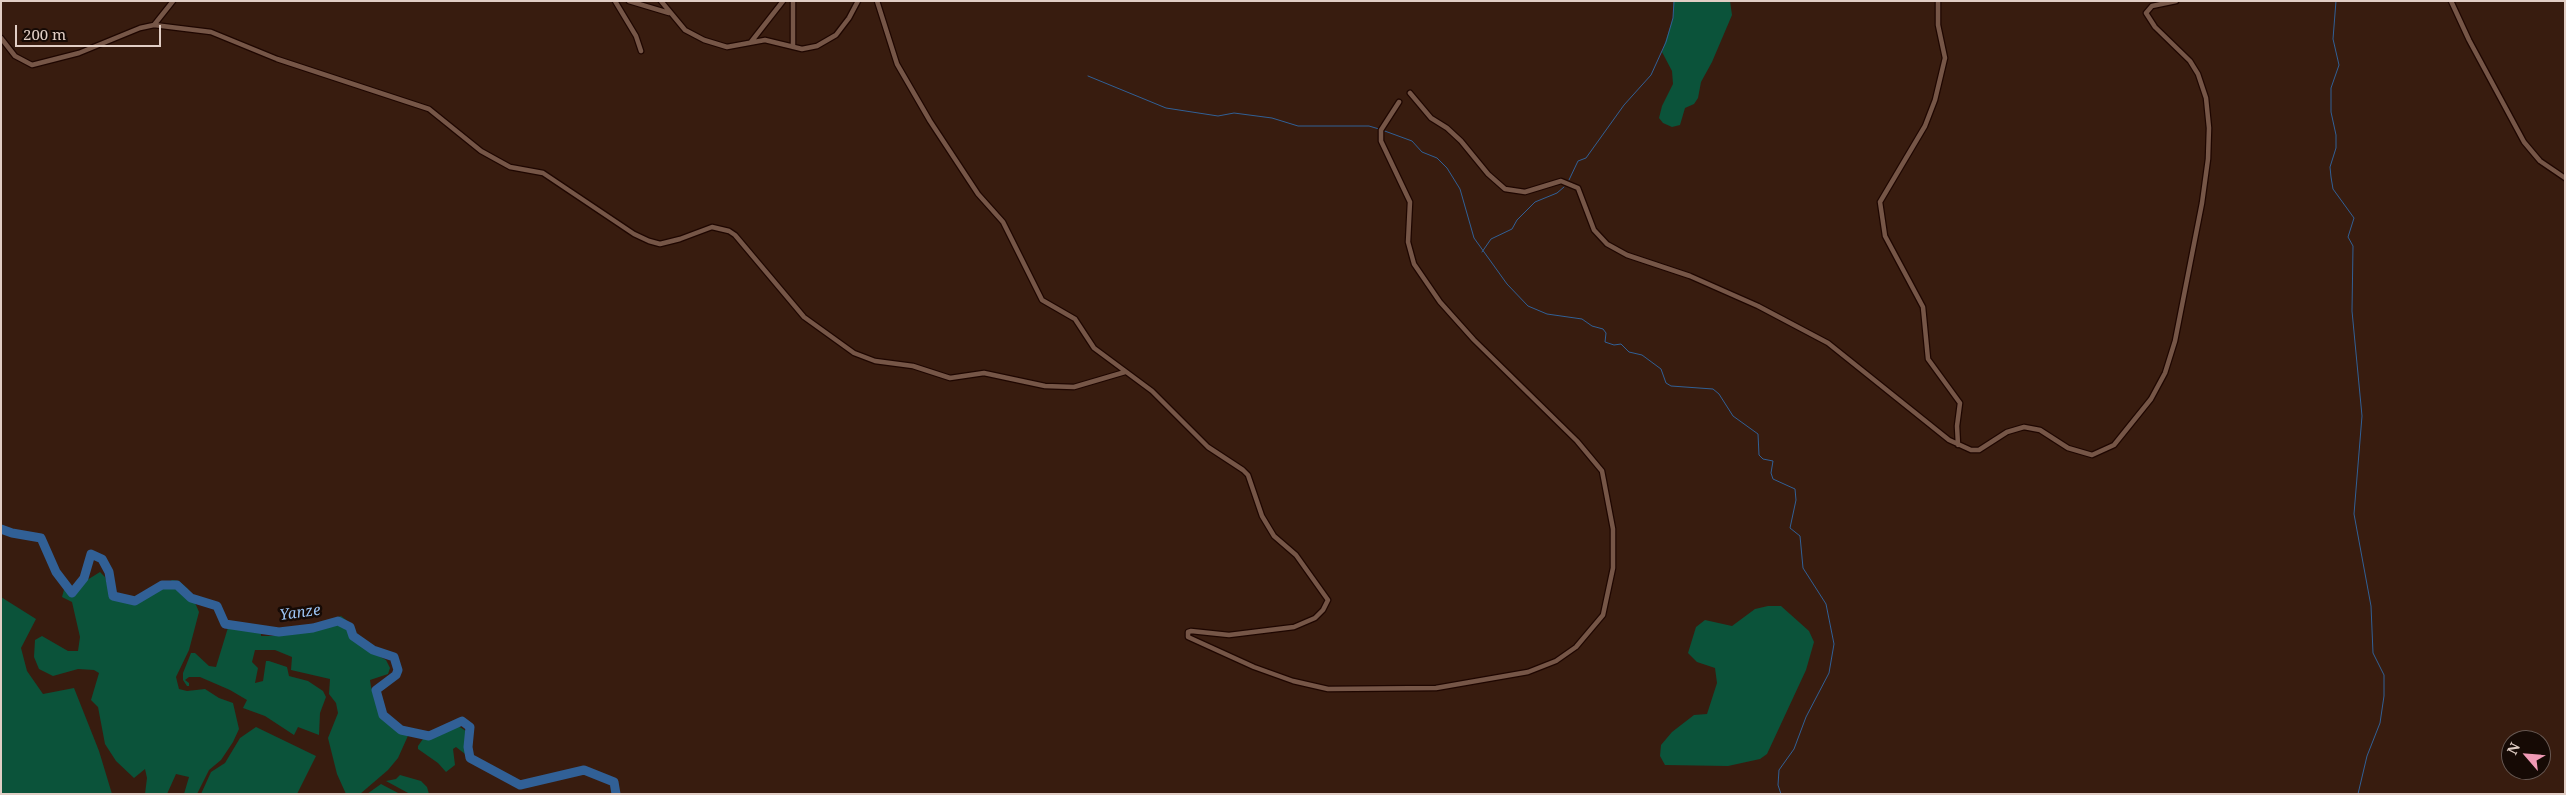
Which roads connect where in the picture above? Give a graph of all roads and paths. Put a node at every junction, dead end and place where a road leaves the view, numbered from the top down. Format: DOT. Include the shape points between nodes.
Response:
graph roads {
  1 [pos="173,1"];
  2 [pos="615,1"];
  3 [pos="629,1"];
  4 [pos="661,1"];
  5 [pos="783,1"];
  6 [pos="793,1"];
  7 [pos="858,1"];
  8 [pos="878,1"];
  9 [pos="1938,1"];
  10 [pos="2176,1"];
  11 [pos="2452,1"];
  12 [pos="670,13"];
  13 [pos="154,26"];
  14 [pos="1,38"];
  15 [pos="751,42"];
  16 [pos="793,47"];
  17 [pos="641,51"];
  18 [pos="1410,93"];
  19 [pos="1399,102"];
  20 [pos="2565,178"];
  21 [pos="1126,372"];
  22 [pos="1958,444"];
  1 -- 13 [label="street"];
  2 -- 17 [label="street"];
  3 -- 12 [label="street"];
  4 -- 12 [label="street"];
  5 -- 15 [label="street"];
  6 -- 16 [label="street"];
  7 -- 16 [label="street" via="850,18 836,35 817,46"];
  8 -- 21 [label="street" via="897,64 978,194 1003,222 1042,300 1075,319 1094,348"];
  9 -- 22 [label="street" via="1938,25 1945,58 1937,93 1925,126 1880,202 1889,245 1923,307 1928,359 1960,404"];
  10 -- 22 [label="street" via="2149,8 2147,16 2190,61 2198,74 2206,98 2209,128 2202,203 2175,342 2165,373 2151,399 2126,431 2114,444 2097,454 2074,451 2040,430 2024,427 2007,432 1979,450"];
  11 -- 20 [label="street" via="2469,40 2524,142 2540,161"];
  12 -- 15 [label="street" via="685,30 704,40 727,47"];
  13 -- 14 [label="street" via="127,32 79,53 32,65 15,56"];
  13 -- 21 [label="street" via="211,32 277,59 428,109 481,151 510,167 543,173 649,241 660,244 712,227 729,231 804,317 854,353 875,361 913,366 950,378 984,373 1045,386 1074,388"];
  15 -- 16 [label="street" via="765,40"];
  18 -- 22 [label="street" via="1431,118 1447,128 1505,189 1525,192 1561,181 1578,188 1594,230 1607,244 1627,255 1724,290 1828,343 1911,412"];
  19 -- 21 [label="street" via="1381,130 1381,141 1410,202 1408,242 1414,264 1440,302 1474,340 1577,441 1602,472 1613,528 1613,568 1602,615 1576,647 1556,661 1528,672 1492,679 1436,688 1328,689 1293,681 1193,641 1187,635 1191,631 1229,635 1294,627 1315,618 1328,600 1296,555 1274,536 1262,516 1248,475 1208,447 1152,391"];
}
